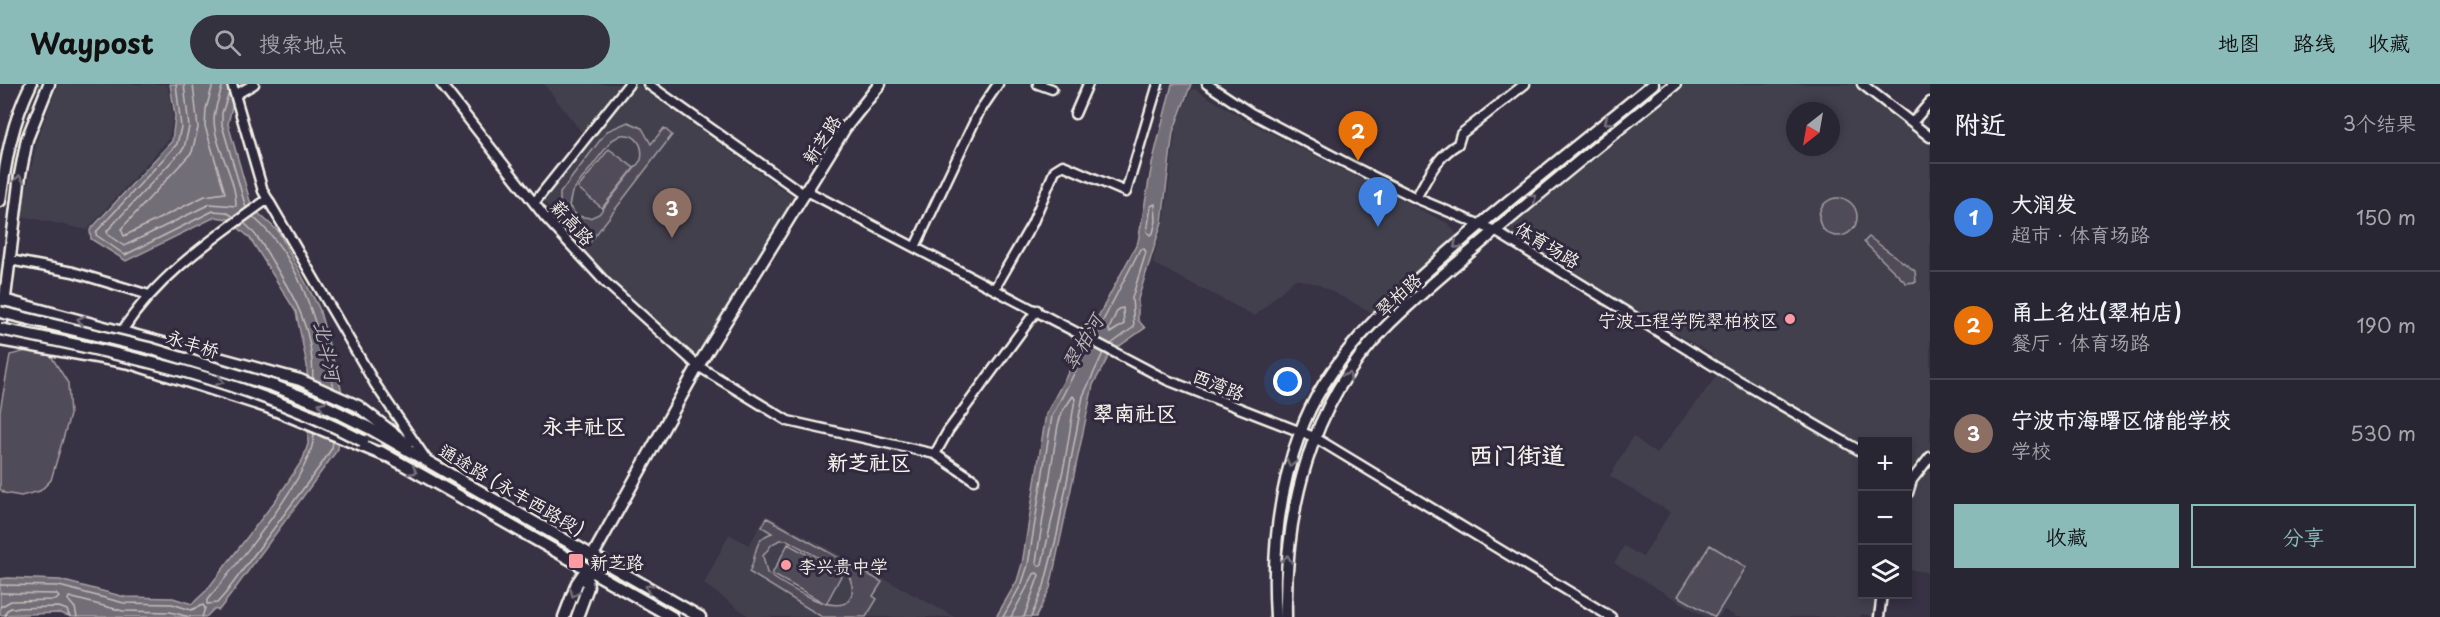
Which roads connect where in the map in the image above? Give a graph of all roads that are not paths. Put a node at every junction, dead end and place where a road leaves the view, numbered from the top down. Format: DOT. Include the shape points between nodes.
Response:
graph roads {
  1 [pos="31,84"];
  2 [pos="49,84"];
  3 [pos="232,84"];
  4 [pos="254,84"];
  5 [pos="441,84"];
  6 [pos="629,84"];
  7 [pos="648,84"];
  8 [pos="880,84"];
  9 [pos="1038,84"];
  10 [pos="1088,84"];
  11 [pos="1158,84"];
  12 [pos="1207,84"];
  13 [pos="1525,84"];
  14 [pos="1653,84"];
  15 [pos="1675,84"];
  16 [pos="1862,84"];
  17 [pos="995,85"];
  18 [pos="1052,89"];
  19 [pos="237,94"];
  20 [pos="1930,102"];
  21 [pos="1075,114"];
  22 [pos="1912,123"];
  23 [pos="1930,137"];
  24 [pos="806,193"];
  25 [pos="1416,198"];
  26 [pos="268,199"];
  27 [pos="0,201"];
  28 [pos="534,203"];
  29 [pos="1480,225"];
  30 [pos="1496,231"];
  31 [pos="915,247"];
  32 [pos="10,260"];
  33 [pos="995,288"];
  34 [pos="149,295"];
  35 [pos="3,299"];
  36 [pos="1037,310"];
  37 [pos="0,312"];
  38 [pos="0,329"];
  39 [pos="122,331"];
  40 [pos="0,340"];
  41 [pos="698,366"];
  42 [pos="369,428"];
  43 [pos="1300,432"];
  44 [pos="1314,437"];
  45 [pos="363,441"];
  46 [pos="1858,449"];
  47 [pos="935,454"];
  48 [pos="386,456"];
  49 [pos="1930,457"];
  50 [pos="426,459"];
  51 [pos="1912,477"];
  52 [pos="974,480"];
  53 [pos="593,555"];
  54 [pos="586,570"];
  55 [pos="1881,599"];
  56 [pos="564,617"];
  57 [pos="577,617"];
  58 [pos="672,617"];
  59 [pos="700,617"];
  60 [pos="1276,617"];
  61 [pos="1286,617"];
  62 [pos="1611,617"];
  63 [pos="1879,617"];
  1 -- 27 [label="main road" via="11,134"];
  32 -- 2 [label="main road, one-way" via="27,139"];
  3 -- 19 [label="street"];
  4 -- 19 [label="street"];
  5 -- 28 [label="street, 薪高路"];
  6 -- 28 [label="street"];
  7 -- 24 [label="street, 西湾路"];
  8 -- 24 [label="main road, 新芝路" via="845,128"];
  9 -- 18 [label="street"];
  10 -- 21 [label="street"];
  11 -- 33 [label="street" via="1126,192 1063,165 1054,170 1032,224"];
  12 -- 25 [label="street, 体育场路" via="1251,113"];
  13 -- 25 [label="street" via="1461,134 1458,144 1447,150 1434,166"];
  14 -- 29 [label="main road, 翠柏路, one-way"];
  30 -- 15 [label="main road, 翠柏路, one-way"];
  16 -- 22 [label="street"];
  17 -- 31 [label="street"];
  19 -- 26 [label="street"];
  20 -- 22 [label="street"];
  22 -- 23 [label="street"];
  24 -- 31 [label="street, 西湾路"];
  24 -- 41 [label="main road, 新芝路"];
  25 -- 29 [label="street, 体育场路"];
  26 -- 34 [label="street" via="195,251"];
  26 -- 50 [label="street" via="375,384"];
  28 -- 41 [label="street, 薪高路" via="605,282"];
  29 -- 30 [label="street, 体育场路"];
  29 -- 43 [label="main road, 翠柏路, one-way" via="1394,301 1357,340 1323,388"];
  44 -- 30 [label="main road, 翠柏路, one-way" via="1352,368 1382,330"];
  30 -- 46 [label="street, 体育场路" via="1714,366"];
  31 -- 33 [label="street, 西湾路"];
  32 -- 34 [label="street" via="74,272"];
  32 -- 35 [label="main road"];
  33 -- 36 [label="street, 西湾路"];
  34 -- 39 [label="street"];
  39 -- 35 [label="main road, one-way"];
  35 -- 40 [label="main road"];
  36 -- 43 [label="street, 西湾路" via="1115,354 1203,396"];
  36 -- 47 [label="street"];
  42 -- 37 [label="main road, 永丰桥, one-way, bridge" via="323,405 212,366"];
  38 -- 45 [label="main road, 永丰桥, one-way, bridge" via="225,382 329,423"];
  39 -- 50 [label="main road" via="300,380 377,419"];
  40 -- 48 [label="main road" via="130,363 302,420"];
  41 -- 47 [label="street, 薪高路" via="788,421"];
  41 -- 53 [label="main road, 新芝路"];
  42 -- 50 [label="main road, 通途路 (永丰西路段)"];
  43 -- 44 [label="street, 西湾路"];
  43 -- 60 [label="main road, 翠柏路, one-way" via="1282,494 1273,572"];
  61 -- 44 [label="main road, 翠柏路, one-way" via="1290,530"];
  44 -- 62 [label="street, 西湾路"];
  45 -- 48 [label="main road, 通途路 (永丰西路段)"];
  47 -- 52 [label="street"];
  48 -- 54 [label="main road, 通途路 (永丰西路段), one-way"];
  49 -- 51 [label="street"];
  50 -- 53 [label="main road, 通途路 (永丰西路段)"];
  59 -- 53 [label="main road, 通途路 (永丰西路段), one-way"];
  54 -- 56 [label="main road, one-way"];
  54 -- 57 [label="main road" via="588,587"];
  54 -- 58 [label="main road, 通途路 (永丰西路段)"];
  55 -- 63 [label="street"];
}
